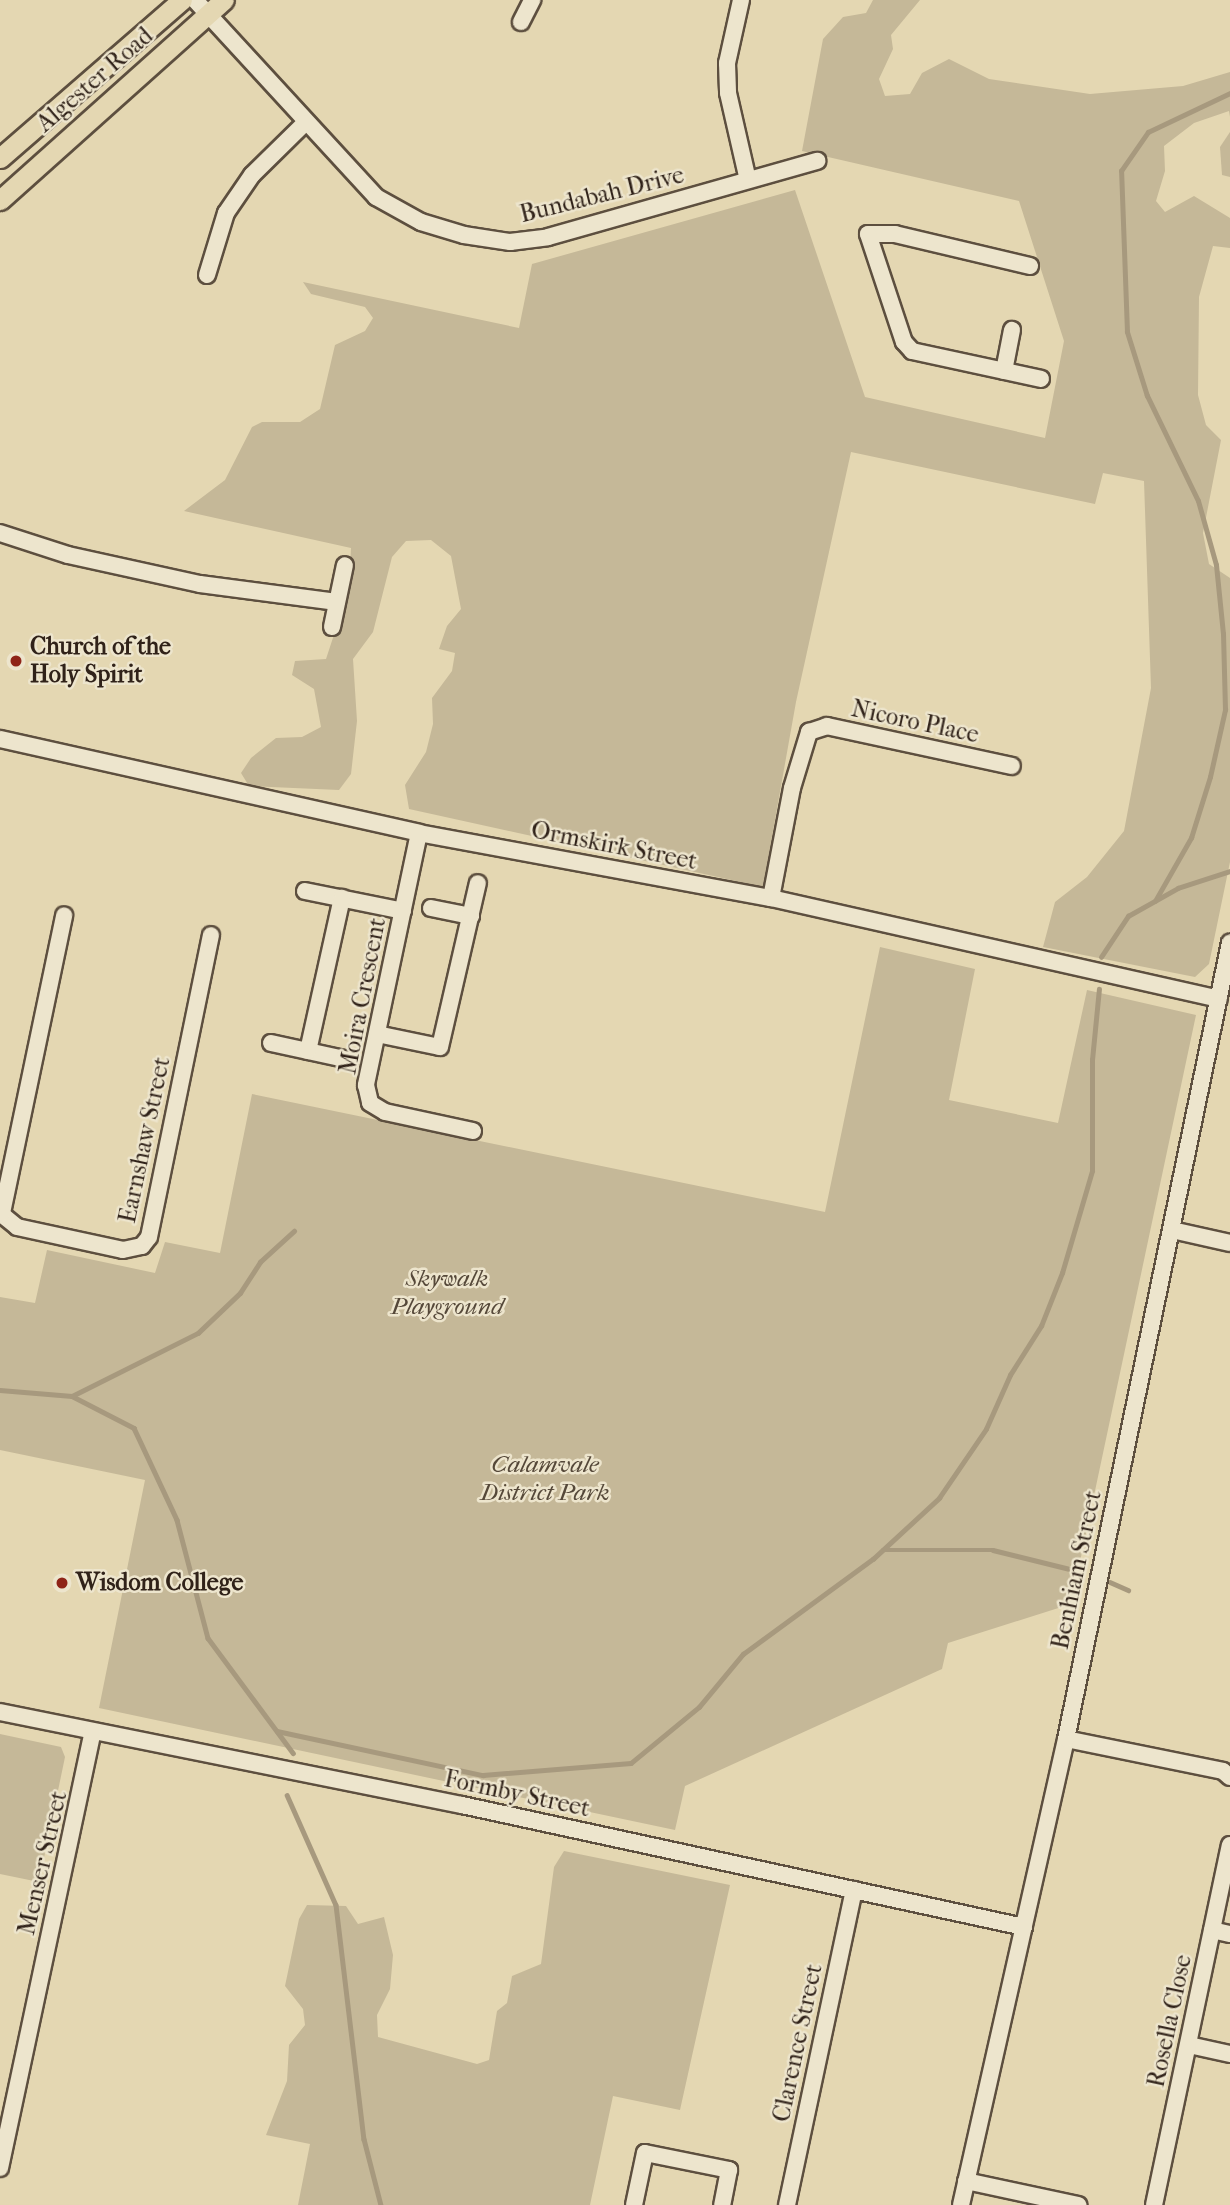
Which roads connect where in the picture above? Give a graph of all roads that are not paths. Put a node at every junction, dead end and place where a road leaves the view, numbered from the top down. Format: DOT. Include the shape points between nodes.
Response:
graph roads {
  1 [pos="181,0"];
  2 [pos="224,0"];
  3 [pos="532,0"];
  4 [pos="741,0"];
  5 [pos="201,7"];
  6 [pos="521,22"];
  7 [pos="305,123"];
  8 [pos="0,158"];
  9 [pos="817,161"];
  10 [pos="748,180"];
  11 [pos="0,200"];
  12 [pos="1030,266"];
  13 [pos="207,275"];
  14 [pos="1012,330"];
  15 [pos="1004,371"];
  16 [pos="1041,379"];
  17 [pos="0,533"];
  18 [pos="345,565"];
  19 [pos="337,603"];
  20 [pos="332,627"];
  21 [pos="0,739"];
  22 [pos="1012,766"];
  23 [pos="419,832"];
  24 [pos="478,883"];
  25 [pos="305,891"];
  26 [pos="342,898"];
  27 [pos="771,898"];
  28 [pos="431,908"];
  29 [pos="403,911"];
  30 [pos="64,915"];
  31 [pos="471,916"];
  32 [pos="211,935"];
  33 [pos="1230,943"];
  34 [pos="1219,999"];
  35 [pos="377,1034"];
  36 [pos="271,1043"];
  37 [pos="308,1051"];
  38 [pos="349,1060"];
  39 [pos="473,1131"];
  40 [pos="1,1213"];
  41 [pos="1172,1230"];
  42 [pos="1230,1242"];
  43 [pos="0,1713"];
  44 [pos="93,1732"];
  45 [pos="1066,1739"];
  46 [pos="1230,1777"];
  47 [pos="1230,1845"];
  48 [pos="854,1890"];
  49 [pos="1024,1927"];
  50 [pos="1212,1930"];
  51 [pos="1230,1934"];
  52 [pos="1189,2045"];
  53 [pos="1230,2054"];
  54 [pos="8,2093"];
  55 [pos="0,2168"];
  56 [pos="966,2181"];
  57 [pos="634,2205"];
  58 [pos="722,2205"];
  59 [pos="787,2205"];
  60 [pos="961,2205"];
  61 [pos="1078,2205"];
  62 [pos="1154,2205"];
  1 -- 8 [label="main road, Algester Road"];
  2 -- 5 [label="main road, Algester Road"];
  3 -- 6 [label="street"];
  4 -- 10 [label="street" via="727,63 728,93"];
  5 -- 7 [label="street, Bundabah Drive"];
  5 -- 11 [label="main road, Algester Road"];
  7 -- 10 [label="street, Bundabah Drive" via="376,197 421,222 498,240 548,237"];
  7 -- 13 [label="street" via="252,175 226,214"];
  9 -- 10 [label="street, Bundabah Drive"];
  12 -- 15 [label="street" via="895,234 868,234 904,342 912,351"];
  14 -- 15 [label="street"];
  15 -- 16 [label="street"];
  17 -- 19 [label="street" via="68,555 200,584"];
  18 -- 19 [label="street"];
  19 -- 20 [label="street"];
  21 -- 23 [label="street, Ormskirk Street"];
  22 -- 27 [label="street, Nicoro Place" via="827,726 809,732 792,788"];
  23 -- 27 [label="street, Ormskirk Street"];
  23 -- 29 [label="street, Moira Crescent"];
  24 -- 31 [label="street"];
  25 -- 26 [label="street"];
  26 -- 29 [label="street"];
  26 -- 37 [label="street"];
  27 -- 34 [label="street, Ormskirk Street"];
  28 -- 31 [label="street"];
  29 -- 35 [label="street, Moira Crescent"];
  30 -- 40 [label="street"];
  31 -- 35 [label="street" via="440,1047"];
  32 -- 40 [label="street, Earnshaw Street" via="149,1237 142,1247 123,1250 17,1227"];
  33 -- 34 [label="street, Benhiam Street"];
  34 -- 41 [label="street, Benhiam Street"];
  35 -- 39 [label="street, Moira Crescent" via="366,1085 370,1103 385,1112"];
  36 -- 37 [label="street"];
  37 -- 38 [label="street"];
  41 -- 42 [label="street"];
  41 -- 45 [label="street, Benhiam Street"];
  43 -- 44 [label="street, Formby Street"];
  44 -- 48 [label="street, Formby Street"];
  44 -- 54 [label="street, Menser Street"];
  45 -- 46 [label="street" via="1223,1771"];
  45 -- 49 [label="street, Benhiam Street"];
  47 -- 50 [label="street, Rosella Close"];
  48 -- 49 [label="street, Formby Street"];
  48 -- 59 [label="street, Clarence Street"];
  49 -- 56 [label="street, Benhiam Street"];
  50 -- 51 [label="street"];
  50 -- 52 [label="street, Rosella Close"];
  52 -- 53 [label="street"];
  52 -- 62 [label="street, Rosella Close"];
  54 -- 55 [label="street, Menser Street"];
  56 -- 60 [label="street, Benhiam Street"];
  56 -- 61 [label="street"];
  57 -- 58 [label="street" via="645,2153 729,2170"];
}
